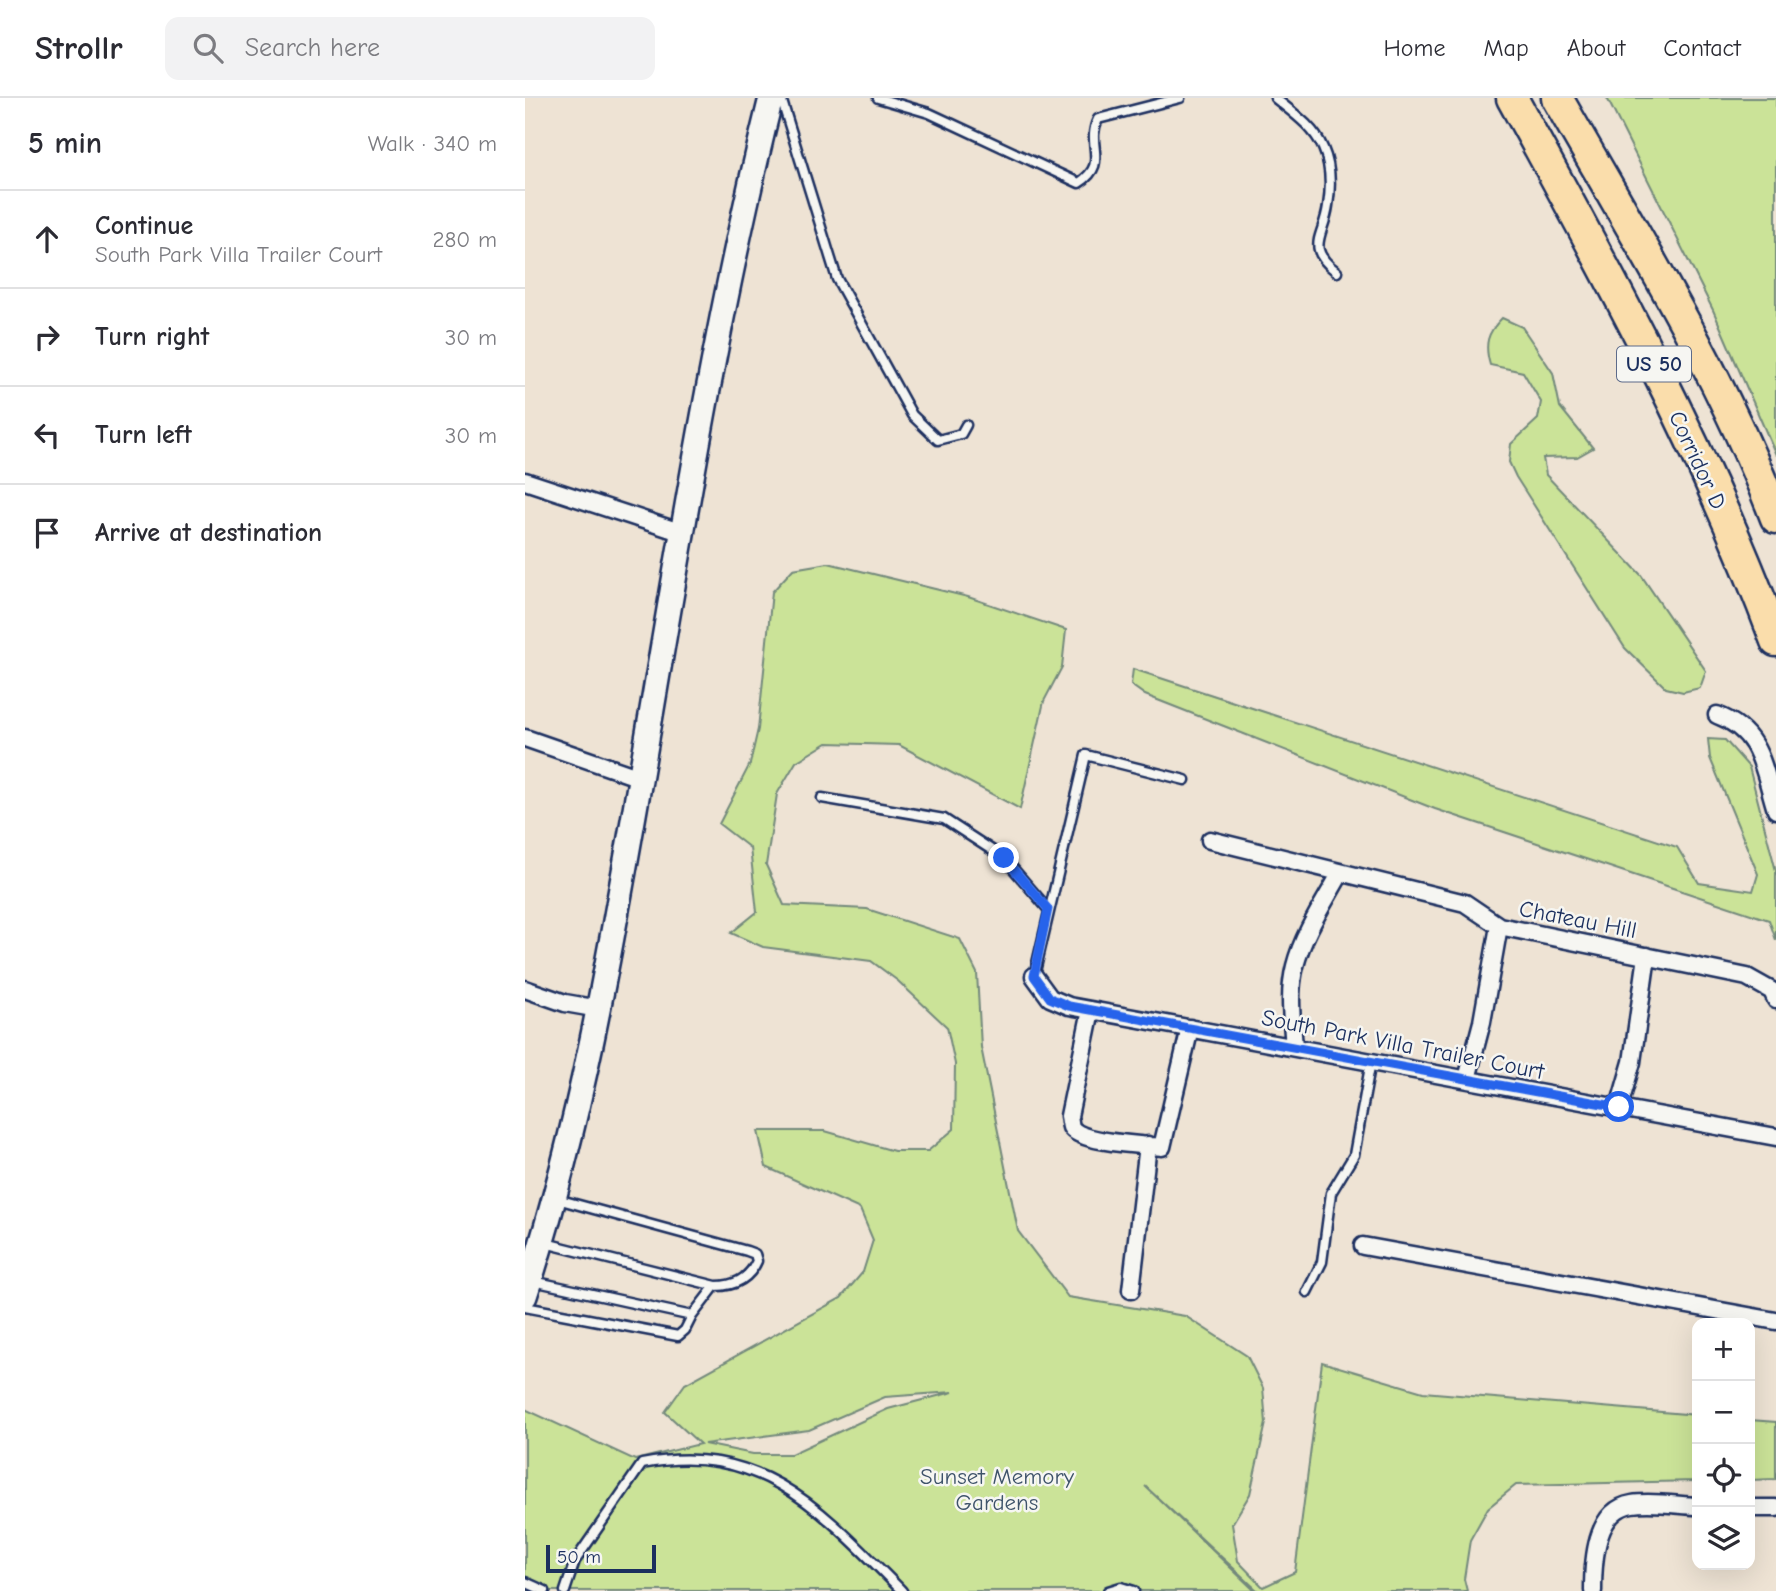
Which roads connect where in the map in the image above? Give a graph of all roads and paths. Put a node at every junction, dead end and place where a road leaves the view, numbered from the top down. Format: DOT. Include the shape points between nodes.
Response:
graph roads {
  1 [pos="771,98"];
  2 [pos="781,98"];
  3 [pos="878,98"];
  4 [pos="1180,98"];
  5 [pos="1275,98"];
  6 [pos="1512,98"];
  7 [pos="1557,98"];
  8 [pos="1337,272"];
  9 [pos="966,425"];
  10 [pos="525,481"];
  11 [pos="1776,518"];
  12 [pos="683,533"];
  13 [pos="1776,641"];
  14 [pos="1717,715"];
  15 [pos="525,738"];
  16 [pos="640,778"];
  17 [pos="1185,780"];
  18 [pos="822,798"];
  19 [pos="1776,810"];
  20 [pos="1210,840"];
  21 [pos="1340,874"];
  22 [pos="1048,909"];
  23 [pos="1499,926"];
  24 [pos="1647,956"];
  25 [pos="1034,976"];
  26 [pos="525,989"];
  27 [pos="1776,1000"];
  28 [pos="599,1009"];
  29 [pos="1091,1010"];
  30 [pos="1190,1028"];
  31 [pos="1294,1047"];
  32 [pos="1371,1061"];
  33 [pos="1467,1079"];
  34 [pos="1619,1107"];
  35 [pos="1776,1137"];
  36 [pos="1148,1145"];
  37 [pos="554,1198"];
  38 [pos="1363,1246"];
  39 [pos="535,1249"];
  40 [pos="715,1286"];
  41 [pos="528,1288"];
  42 [pos="1131,1290"];
  43 [pos="1307,1292"];
  44 [pos="525,1307"];
  45 [pos="692,1316"];
  46 [pos="1776,1321"];
  47 [pos="1692,1506"];
  48 [pos="1755,1508"];
  49 [pos="1776,1508"];
  50 [pos="525,1582"];
  51 [pos="545,1591"];
  52 [pos="565,1591"];
  53 [pos="902,1591"];
  54 [pos="1108,1591"];
  55 [pos="1135,1591"];
  56 [pos="1593,1591"];
  1 -- 12 [label="main road"];
  2 -- 9 [label="lane" via="837,279 912,415 938,440 961,434"];
  3 -- 4 [label="lane" via="929,113 1079,183 1095,167 1091,132 1098,119"];
  5 -- 8 [label="lane" via="1305,123 1322,146 1330,169 1328,208 1318,249"];
  6 -- 13 [label="highway, Corridor D / US 50" via="1632,317 1750,572"];
  7 -- 11 [label="highway, US 50" via="1676,308 1754,459"];
  10 -- 12 [label="street"];
  12 -- 16 [label="main road"];
  14 -- 19 [label="street" via="1734,721 1751,736"];
  15 -- 16 [label="street"];
  16 -- 28 [label="main road"];
  17 -- 22 [label="lane" via="1086,755"];
  18 -- 22 [label="lane" via="944,818 1004,858"];
  20 -- 21 [label="street, Chateau Hill" via="1313,863"];
  21 -- 23 [label="street, Chateau Hill" via="1465,903"];
  21 -- 31 [label="street" via="1294,966 1290,998"];
  22 -- 25 [label="lane"];
  23 -- 24 [label="street, Chateau Hill"];
  23 -- 33 [label="street, Chateau Hill"];
  24 -- 27 [label="street, Chateau Hill" via="1747,977 1772,990"];
  24 -- 34 [label="street, Chateau Hill" via="1632,1062"];
  25 -- 29 [label="street, South Park Villa Trailer Court" via="1050,998"];
  26 -- 28 [label="street"];
  28 -- 37 [label="main road"];
  29 -- 30 [label="street, South Park Villa Trailer Court"];
  29 -- 36 [label="street" via="1069,1116 1072,1128 1105,1141"];
  30 -- 31 [label="street, South Park Villa Trailer Court"];
  30 -- 36 [label="street" via="1162,1147"];
  31 -- 32 [label="street, South Park Villa Trailer Court"];
  32 -- 33 [label="street, South Park Villa Trailer Court"];
  32 -- 43 [label="lane" via="1354,1155 1331,1194 1322,1262"];
  33 -- 34 [label="street, South Park Villa Trailer Court"];
  34 -- 35 [label="street, South Park Villa Trailer Court"];
  36 -- 42 [label="street"];
  37 -- 39 [label="main road"];
  37 -- 40 [label="lane" via="755,1254 757,1261 748,1275 736,1284"];
  38 -- 46 [label="street"];
  39 -- 40 [label="lane"];
  39 -- 41 [label="main road"];
  40 -- 45 [label="lane"];
  41 -- 45 [label="lane"];
  44 -- 45 [label="lane" via="678,1336"];
  47 -- 56 [label="street" via="1630,1504 1614,1512 1601,1528"];
  48 -- 49 [label="street"];
  50 -- 51 [label="lane"];
  52 -- 53 [label="lane" via="575,1561 642,1464 699,1459 780,1482 844,1533"];
  54 -- 55 [label="lane" via="1121,1587"];
}
